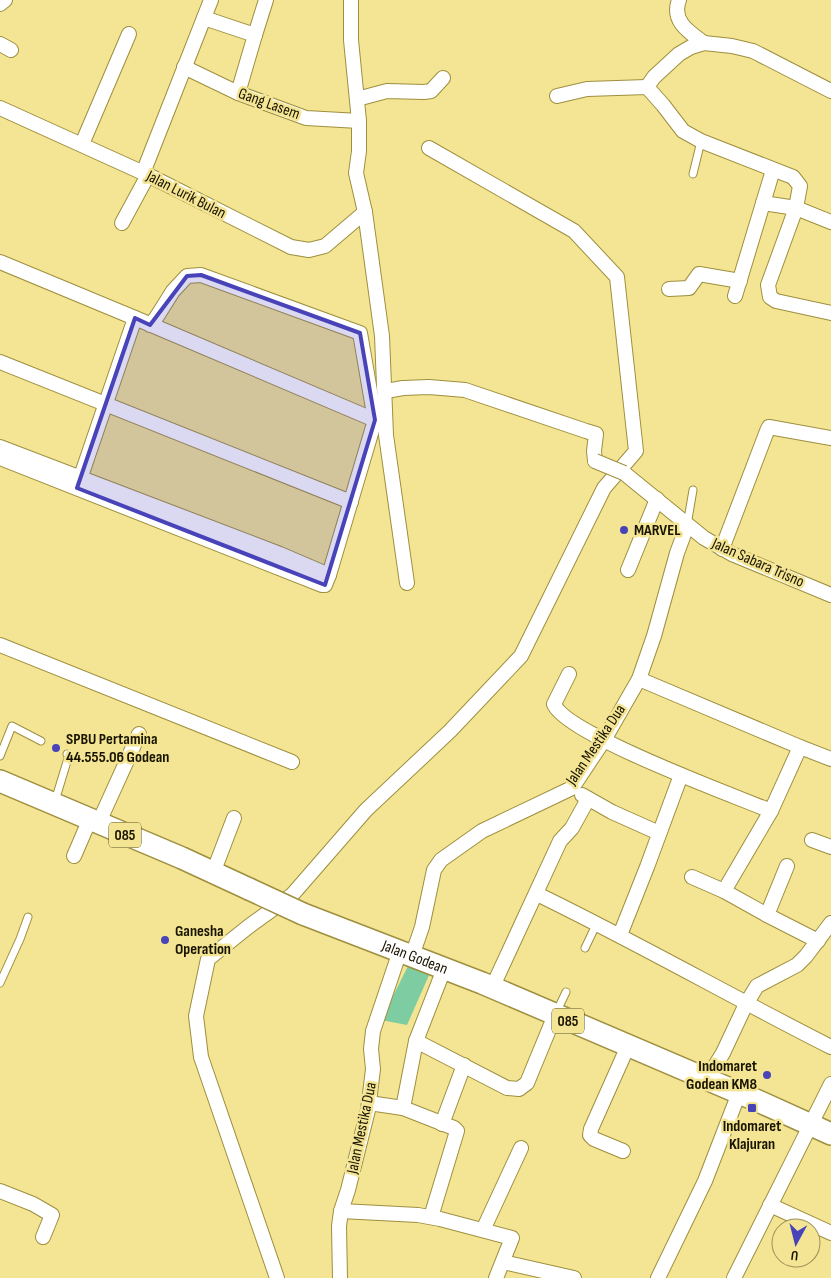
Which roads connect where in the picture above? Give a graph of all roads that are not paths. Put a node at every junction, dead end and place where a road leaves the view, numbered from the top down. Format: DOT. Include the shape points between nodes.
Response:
graph roads {
  1 [pos="5,0"];
  2 [pos="211,0"];
  3 [pos="266,0"];
  4 [pos="351,0"];
  5 [pos="678,0"];
  6 [pos="0,4"];
  7 [pos="204,18"];
  8 [pos="129,34"];
  9 [pos="255,35"];
  10 [pos="704,44"];
  11 [pos="184,67"];
  12 [pos="444,78"];
  13 [pos="647,87"];
  14 [pos="831,91"];
  15 [pos="238,93"];
  16 [pos="557,96"];
  17 [pos="357,99"];
  18 [pos="0,108"];
  19 [pos="359,121"];
  20 [pos="700,141"];
  21 [pos="82,144"];
  22 [pos="429,148"];
  23 [pos="773,170"];
  24 [pos="146,174"];
  25 [pos="693,174"];
  26 [pos="763,203"];
  27 [pos="796,208"];
  28 [pos="365,212"];
  29 [pos="831,222"];
  30 [pos="122,223"];
  31 [pos="0,262"];
  32 [pos="740,280"];
  33 [pos="669,289"];
  34 [pos="735,296"];
  35 [pos="831,313"];
  36 [pos="135,318"];
  37 [pos="150,325"];
  38 [pos="0,362"];
  39 [pos="386,391"];
  40 [pos="106,403"];
  41 [pos="375,420"];
  42 [pos="831,438"];
  43 [pos="0,447"];
  44 [pos="0,458"];
  45 [pos="79,483"];
  46 [pos="693,490"];
  47 [pos="657,499"];
  48 [pos="351,502"];
  49 [pos="687,526"];
  50 [pos="722,549"];
  51 [pos="628,570"];
  52 [pos="407,584"];
  53 [pos="831,595"];
  54 [pos="0,645"];
  55 [pos="569,674"];
  56 [pos="639,679"];
  57 [pos="139,734"];
  58 [pos="40,741"];
  59 [pos="609,743"];
  60 [pos="800,747"];
  61 [pos="66,754"];
  62 [pos="0,756"];
  63 [pos="831,759"];
  64 [pos="292,762"];
  65 [pos="681,775"];
  66 [pos="0,781"];
  67 [pos="579,793"];
  68 [pos="54,804"];
  69 [pos="771,811"];
  70 [pos="234,818"];
  71 [pos="94,821"];
  72 [pos="659,833"];
  73 [pos="812,840"];
  74 [pos="831,847"];
  75 [pos="74,856"];
  76 [pos="787,866"];
  77 [pos="213,873"];
  78 [pos="692,877"];
  79 [pos="724,891"];
  80 [pos="537,894"];
  81 [pos="767,915"];
  82 [pos="28,917"];
  83 [pos="597,923"];
  84 [pos="831,923"];
  85 [pos="620,935"];
  86 [pos="818,941"];
  87 [pos="585,948"];
  88 [pos="406,954"];
  89 [pos="444,969"];
  90 [pos="0,983"];
  91 [pos="492,988"];
  92 [pos="566,992"];
  93 [pos="746,1004"];
  94 [pos="555,1015"];
  95 [pos="416,1041"];
  96 [pos="628,1046"];
  97 [pos="831,1047"];
  98 [pos="464,1065"];
  99 [pos="707,1079"];
  100 [pos="831,1084"];
  101 [pos="739,1093"];
  102 [pos="369,1104"];
  103 [pos="403,1108"];
  104 [pos="442,1124"];
  105 [pos="810,1126"];
  106 [pos="831,1134"];
  107 [pos="521,1148"];
  108 [pos="623,1151"];
  109 [pos="0,1191"];
  110 [pos="770,1205"];
  111 [pos="341,1211"];
  112 [pos="431,1217"];
  113 [pos="483,1230"];
  114 [pos="831,1233"];
  115 [pos="43,1237"];
  116 [pos="503,1262"];
  117 [pos="343,1277"];
  118 [pos="277,1278"];
  119 [pos="496,1278"];
  120 [pos="574,1278"];
  121 [pos="658,1278"];
  122 [pos="734,1278"];
  1 -- 6 [label="street"];
  2 -- 7 [label="street"];
  3 -- 9 [label="street"];
  4 -- 17 [label="street"];
  5 -- 10 [label="street" via="679,22"];
  7 -- 9 [label="street"];
  7 -- 11 [label="street"];
  8 -- 21 [label="street"];
  9 -- 15 [label="street"];
  10 -- 13 [label="street" via="679,54"];
  10 -- 14 [label="street" via="753,51"];
  11 -- 15 [label="street, Gang Lasem"];
  11 -- 24 [label="street"];
  12 -- 17 [label="street" via="424,92 387,91"];
  13 -- 16 [label="street" via="587,89"];
  13 -- 20 [label="street" via="683,131"];
  15 -- 19 [label="street, Gang Lasem" via="306,118"];
  17 -- 19 [label="street"];
  18 -- 21 [label="street, Jalan Lurik Bulan"];
  19 -- 28 [label="street" via="356,173"];
  20 -- 23 [label="street"];
  20 -- 25 [label="lane"];
  21 -- 24 [label="street, Jalan Lurik Bulan"];
  22 -- 118 [label="street" via="574,231 617,277 636,451 604,488 521,656 450,731 366,810 292,895 208,958 196,1016 200,1058"];
  23 -- 26 [label="street"];
  23 -- 27 [label="street" via="797,181 800,186"];
  24 -- 28 [label="street, Jalan Lurik Bulan" via="274,240 300,249 325,246"];
  24 -- 30 [label="street"];
  26 -- 27 [label="street"];
  26 -- 32 [label="street"];
  27 -- 29 [label="street"];
  27 -- 35 [label="street" via="768,285 770,297"];
  28 -- 39 [label="street"];
  31 -- 36 [label="street"];
  32 -- 33 [label="street" via="699,274 689,288"];
  32 -- 34 [label="street"];
  36 -- 37 [label="street"];
  36 -- 40 [label="street"];
  37 -- 41 [label="street"];
  37 -- 41 [label="street" via="187,276 201,275 360,333"];
  38 -- 40 [label="street"];
  39 -- 47 [label="street, Jalan Sabara Trisno, bridge" via="430,387 465,390 596,434 595,461 624,473"];
  39 -- 52 [label="street" via="386,435"];
  40 -- 45 [label="street"];
  40 -- 48 [label="street"];
  41 -- 48 [label="street"];
  42 -- 50 [label="street" via="769,428 766,431"];
  43 -- 45 [label="street"];
  44 -- 45 [label="street"];
  45 -- 48 [label="street" via="280,554 329,575"];
  46 -- 49 [label="lane"];
  47 -- 49 [label="street, Jalan Sabara Trisno"];
  47 -- 51 [label="street"];
  49 -- 50 [label="street, Jalan Sabara Trisno"];
  49 -- 56 [label="street, Jalan Mestika Dua"];
  50 -- 53 [label="street, Jalan Sabara Trisno"];
  54 -- 64 [label="street"];
  55 -- 59 [label="street" via="554,704 556,710 580,728"];
  56 -- 59 [label="street, Jalan Mestika Dua"];
  56 -- 60 [label="street"];
  57 -- 71 [label="street"];
  58 -- 62 [label="lane" via="12,726"];
  59 -- 65 [label="street"];
  59 -- 67 [label="street, Jalan Mestika Dua"];
  60 -- 63 [label="street"];
  60 -- 69 [label="street"];
  61 -- 68 [label="lane" via="69,756"];
  65 -- 69 [label="street"];
  65 -- 72 [label="street"];
  66 -- 68 [label="main road, Jalan Godean / 085"];
  67 -- 72 [label="street"];
  67 -- 80 [label="street" via="572,828 560,841"];
  67 -- 88 [label="street, Jalan Mestika Dua" via="482,832 441,860 434,870 422,927"];
  68 -- 71 [label="main road, Jalan Godean / 085"];
  69 -- 79 [label="street"];
  70 -- 77 [label="street"];
  71 -- 75 [label="street"];
  71 -- 77 [label="main road, Jalan Godean / 085"];
  72 -- 85 [label="street"];
  73 -- 74 [label="street"];
  76 -- 81 [label="street"];
  77 -- 88 [label="main road, Jalan Godean / 085, bridge" via="303,914"];
  78 -- 79 [label="street"];
  79 -- 81 [label="street"];
  80 -- 83 [label="street"];
  80 -- 91 [label="street"];
  81 -- 86 [label="street"];
  82 -- 90 [label="lane"];
  83 -- 85 [label="street"];
  83 -- 87 [label="lane"];
  84 -- 86 [label="street"];
  85 -- 93 [label="street"];
  86 -- 93 [label="street" via="797,965 757,986"];
  88 -- 89 [label="main road, Jalan Godean / 085"];
  88 -- 102 [label="street, Jalan Mestika Dua" via="373,1031 374,1069"];
  89 -- 91 [label="main road, Jalan Godean / 085"];
  89 -- 95 [label="street"];
  91 -- 94 [label="main road, Jalan Godean / 085"];
  92 -- 94 [label="lane"];
  93 -- 97 [label="street"];
  93 -- 99 [label="street" via="724,1053"];
  94 -- 96 [label="main road, Jalan Godean / 085"];
  94 -- 98 [label="street" via="524,1087 507,1088"];
  95 -- 98 [label="street"];
  95 -- 103 [label="street"];
  96 -- 99 [label="main road, Jalan Godean / 085"];
  96 -- 108 [label="street" via="590,1135"];
  98 -- 104 [label="street"];
  99 -- 101 [label="main road, Jalan Godean / 085"];
  100 -- 105 [label="street"];
  101 -- 105 [label="main road, Jalan Godean / 085"];
  101 -- 121 [label="street" via="705,1181"];
  102 -- 103 [label="street"];
  102 -- 111 [label="street, Jalan Mestika Dua"];
  103 -- 104 [label="street"];
  104 -- 112 [label="street" via="457,1131"];
  105 -- 106 [label="main road, Jalan Godean / 085"];
  105 -- 110 [label="street"];
  107 -- 113 [label="street"];
  109 -- 115 [label="street" via="52,1215"];
  110 -- 114 [label="street"];
  110 -- 122 [label="street"];
  111 -- 112 [label="street"];
  111 -- 117 [label="street, Jalan Mestika Dua"];
  112 -- 113 [label="street"];
  113 -- 116 [label="street" via="512,1238"];
  116 -- 119 [label="street"];
  116 -- 120 [label="street"];
}
